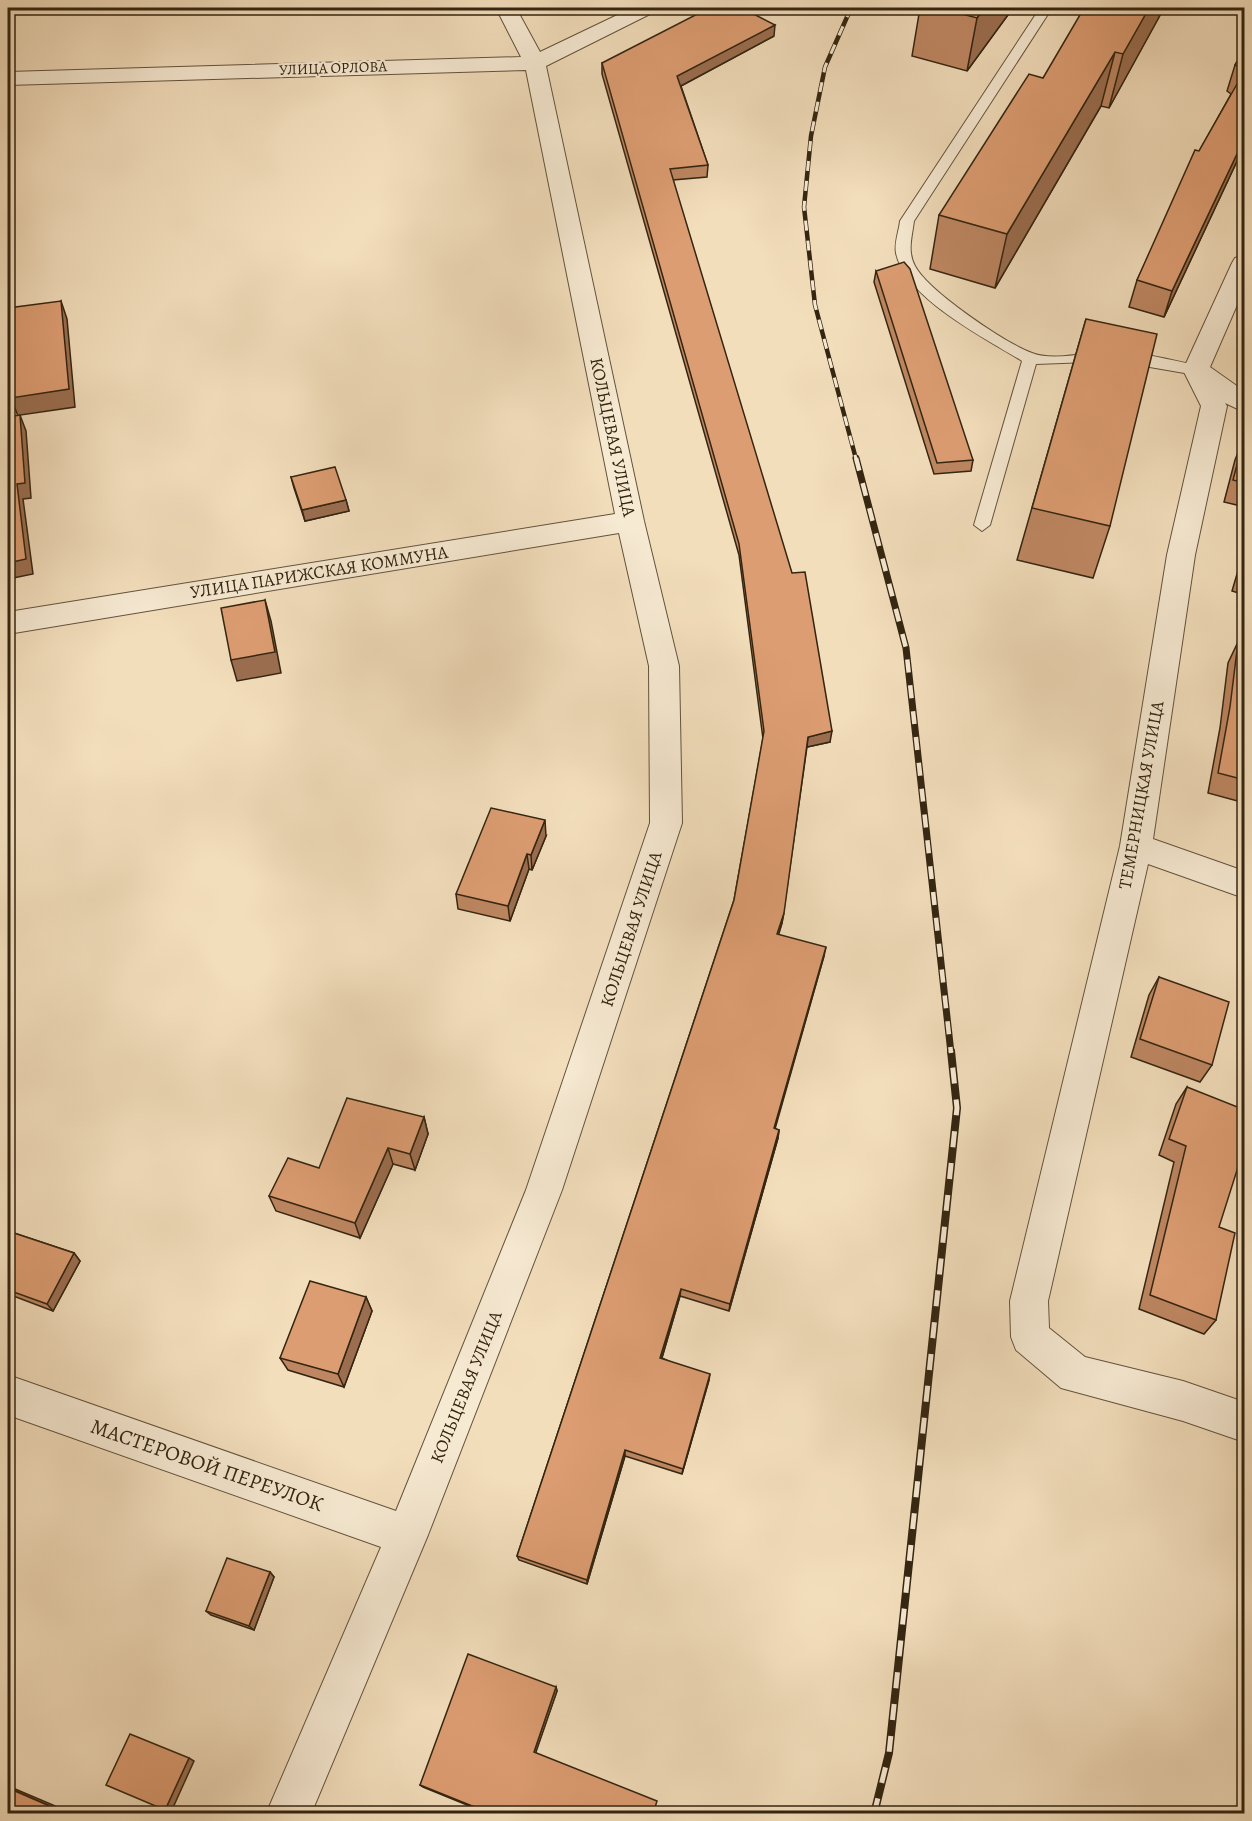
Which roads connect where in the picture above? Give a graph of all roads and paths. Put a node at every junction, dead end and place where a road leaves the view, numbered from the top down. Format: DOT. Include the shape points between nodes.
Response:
graph roads {
  1 [pos="506,8"];
  2 [pos="646,8"];
  3 [pos="1046,8"];
  4 [pos="535,63"];
  5 [pos="8,78"];
  6 [pos="1245,263"];
  7 [pos="1030,359"];
  8 [pos="1196,370"];
  9 [pos="1245,404"];
  10 [pos="630,521"];
  11 [pos="982,525"];
  12 [pos="8,623"];
  13 [pos="1136,846"];
  14 [pos="1245,885"];
  15 [pos="8,1395"];
  16 [pos="1245,1422"];
  17 [pos="407,1536"];
  18 [pos="288,1814"];
  1 -- 4 [label="street, КОЛЬЦЕВАЯ УЛИЦА"];
  2 -- 4 [label="street, УЛИЦА ОРЛОВА"];
  3 -- 7 [label="lane" via="907,221 903,255 915,279 953,311"];
  4 -- 5 [label="street, УЛИЦА ОРЛОВА"];
  4 -- 10 [label="street, КОЛЬЦЕВАЯ УЛИЦА"];
  6 -- 8 [label="street"];
  7 -- 8 [label="lane" via="1115,356"];
  7 -- 11 [label="lane"];
  8 -- 9 [label="street"];
  8 -- 13 [label="street, ТЕМЕРНИЦКАЯ УЛИЦА" via="1215,406 1181,555"];
  10 -- 12 [label="street, УЛИЦА ПАРИЖСКАЯ КОММУНА"];
  10 -- 17 [label="street, КОЛЬЦЕВАЯ УЛИЦА" via="664,666 666,823 544,1190"];
  13 -- 14 [label="street"];
  13 -- 16 [label="street, ТЕМЕРНИЦКАЯ УЛИЦА" via="1029,1301 1030,1337 1075,1374 1183,1401"];
  15 -- 17 [label="street, МАСТЕРОВОЙ ПЕРЕУЛОК"];
  17 -- 18 [label="street, КОЛЬЦЕВАЯ УЛИЦА"];
}
